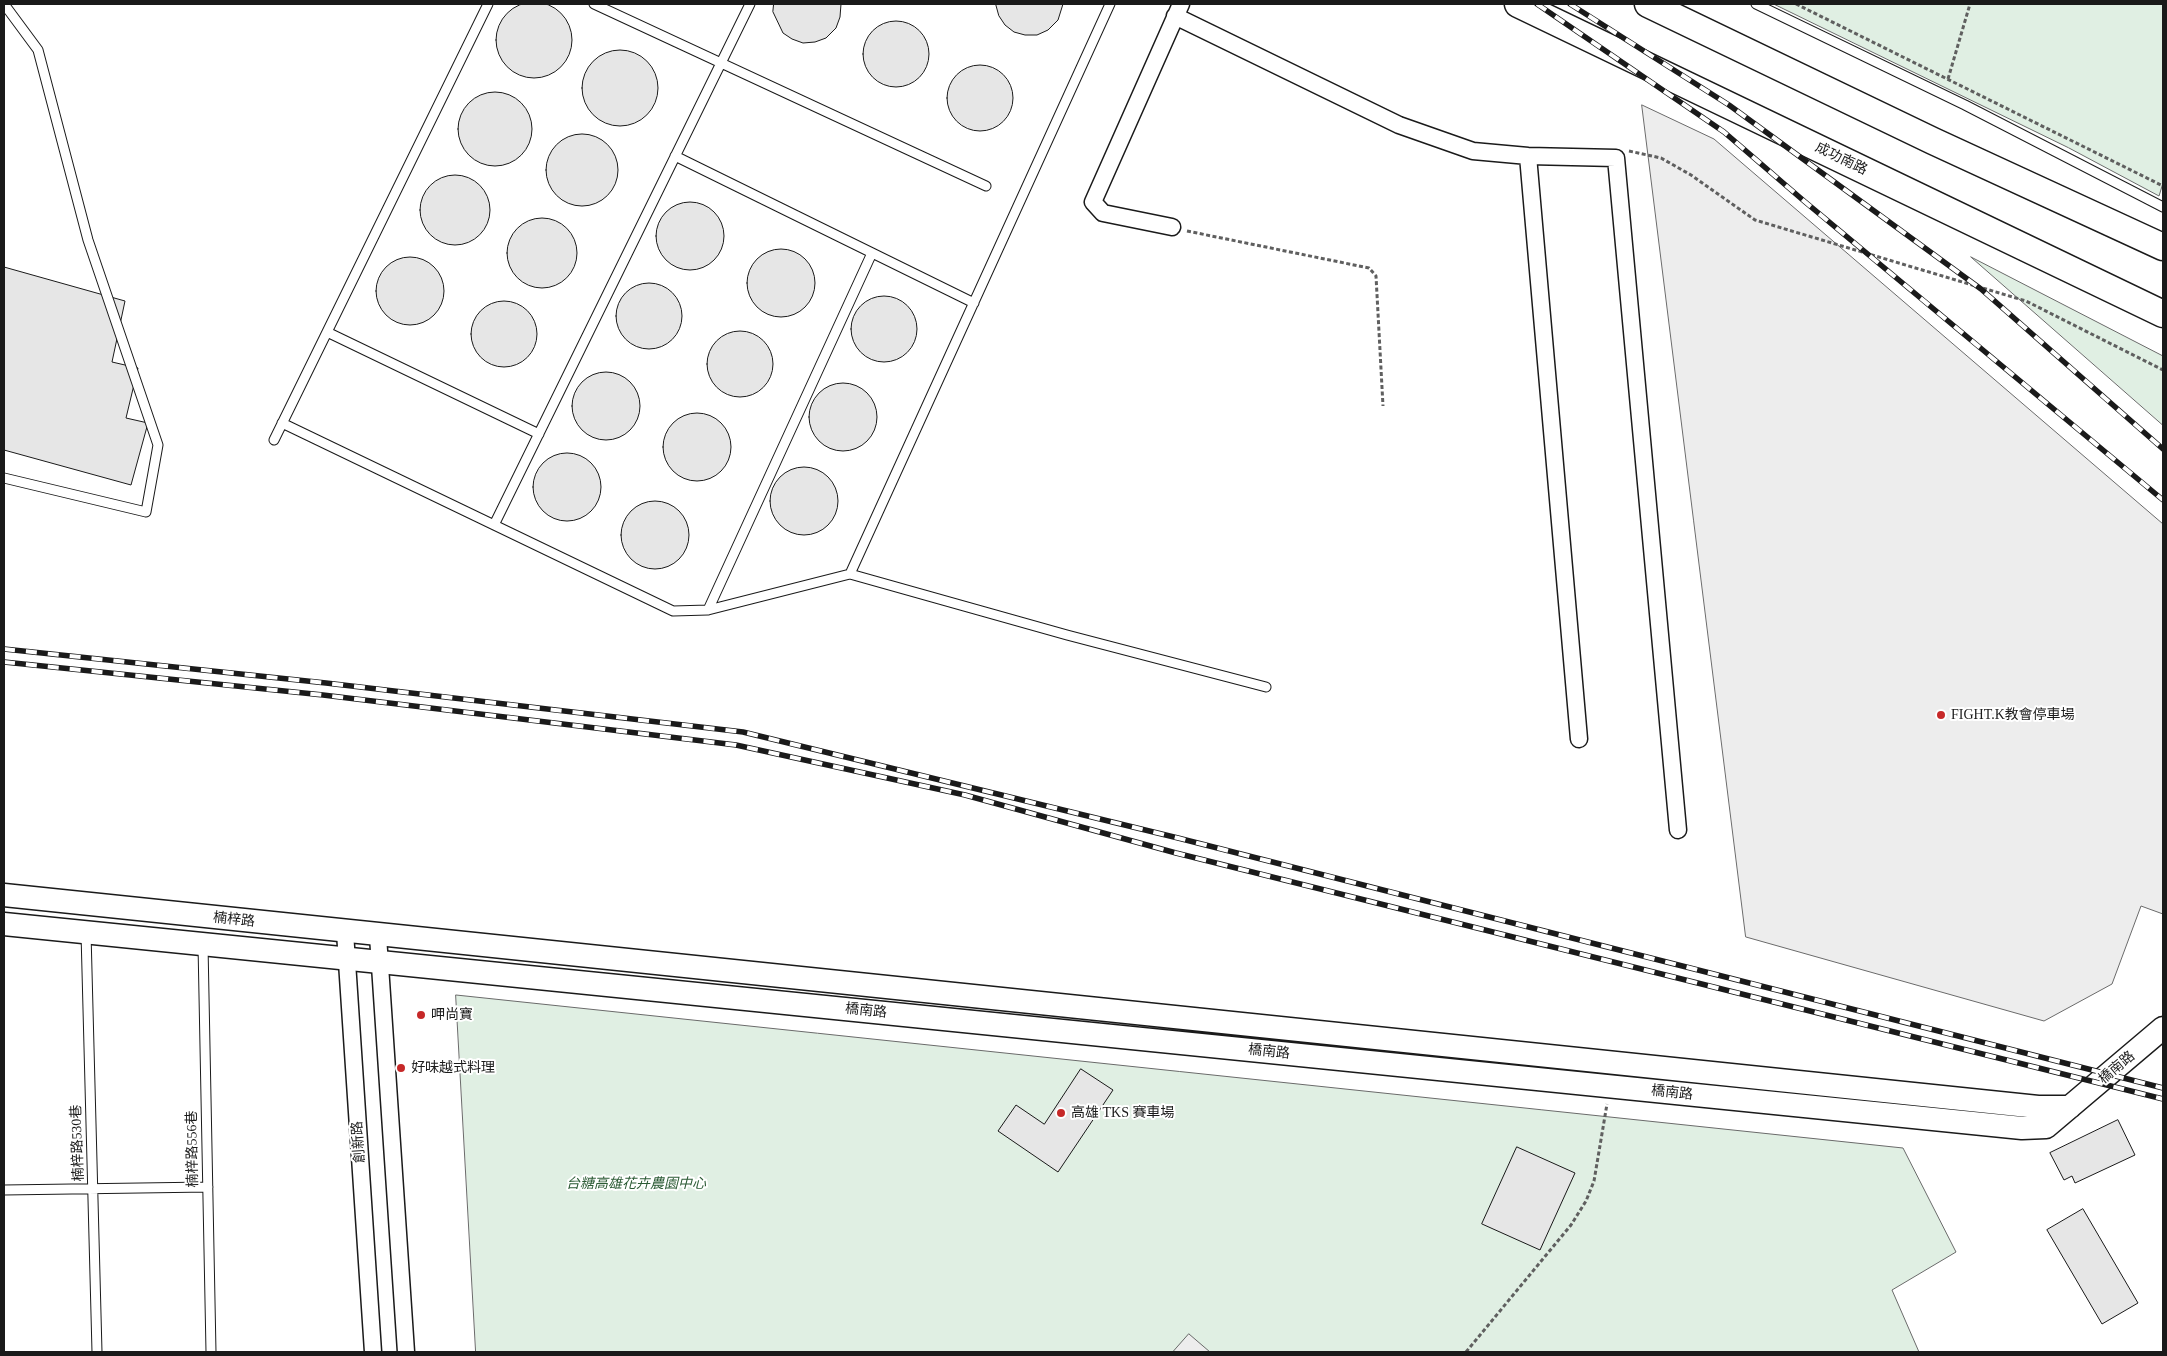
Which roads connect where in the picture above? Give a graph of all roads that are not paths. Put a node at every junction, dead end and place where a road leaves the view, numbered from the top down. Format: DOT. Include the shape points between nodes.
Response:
graph roads {
  1 [pos="4,4"];
  2 [pos="488,4"];
  3 [pos="594,4"];
  4 [pos="750,4"];
  5 [pos="1110,4"];
  6 [pos="1518,4"];
  7 [pos="1756,4"];
  8 [pos="1661,6"];
  9 [pos="1178,10"];
  10 [pos="720,64"];
  11 [pos="675,156"];
  12 [pos="1528,156"];
  13 [pos="986,186"];
  14 [pos="2163,207"];
  15 [pos="1172,227"];
  16 [pos="2163,247"];
  17 [pos="872,253"];
  18 [pos="974,303"];
  19 [pos="2163,314"];
  20 [pos="326,332"];
  21 [pos="282,423"];
  22 [pos="539,434"];
  23 [pos="274,440"];
  24 [pos="4,478"];
  25 [pos="494,525"];
  26 [pos="850,574"];
  27 [pos="708,610"];
  28 [pos="1266,686"];
  29 [pos="1579,739"];
  30 [pos="1678,830"];
  31 [pos="4,895"];
  32 [pos="4,924"];
  33 [pos="86,932"];
  34 [pos="346,932"];
  35 [pos="378,936"];
  36 [pos="203,944"];
  37 [pos="464,945"];
  38 [pos="347,959"];
  39 [pos="380,962"];
  40 [pos="461,970"];
  41 [pos="2163,1028"];
  42 [pos="2070,1107"];
  43 [pos="208,1187"];
  44 [pos="93,1189"];
  45 [pos="4,1190"];
  46 [pos="97,1352"];
  47 [pos="211,1352"];
  48 [pos="373,1352"];
  49 [pos="406,1352"];
  1 -- 24 [label="lane" via="38,50 88,240 158,445 146,512"];
  2 -- 20 [label="lane"];
  3 -- 10 [label="lane"];
  4 -- 10 [label="lane"];
  5 -- 18 [label="lane"];
  6 -- 19 [label="main road, 成功南路"];
  7 -- 14 [label="lane" via="1965,105"];
  8 -- 16 [label="main road" via="1933,141"];
  9 -- 12 [label="street" via="1399,125 1473,151"];
  9 -- 15 [label="street" via="1094,202 1103,213"];
  10 -- 11 [label="lane"];
  10 -- 13 [label="lane"];
  11 -- 17 [label="lane"];
  11 -- 22 [label="lane"];
  12 -- 29 [label="street"];
  12 -- 30 [label="street" via="1616,158"];
  17 -- 18 [label="lane"];
  17 -- 27 [label="lane"];
  18 -- 26 [label="lane"];
  20 -- 21 [label="lane"];
  20 -- 22 [label="lane"];
  21 -- 23 [label="lane"];
  21 -- 25 [label="lane"];
  22 -- 25 [label="lane"];
  25 -- 27 [label="lane" via="674,611"];
  26 -- 27 [label="lane"];
  26 -- 28 [label="lane"];
  31 -- 34 [label="street, 楠梓路"];
  32 -- 33 [label="street, 楠梓路"];
  33 -- 36 [label="street, 楠梓路"];
  33 -- 44 [label="lane, 楠梓路530巷"];
  34 -- 35 [label="street, 楠梓路"];
  34 -- 38 [label="street, 創新路"];
  35 -- 37 [label="street, 楠梓路"];
  35 -- 39 [label="street"];
  36 -- 38 [label="street, 楠梓路"];
  36 -- 43 [label="lane, 楠梓路556巷"];
  37 -- 42 [label="street, 橋南路" via="2028,1106"];
  38 -- 39 [label="street, 楠梓路"];
  38 -- 48 [label="street, 創新路"];
  39 -- 40 [label="street, 楠梓路"];
  39 -- 49 [label="street"];
  40 -- 42 [label="street, 橋南路" via="2022,1128 2046,1127"];
  41 -- 42 [label="street, 橋南路"];
  43 -- 44 [label="lane"];
  43 -- 47 [label="lane, 楠梓路556巷"];
  44 -- 45 [label="lane"];
  44 -- 46 [label="lane, 楠梓路530巷"];
}
